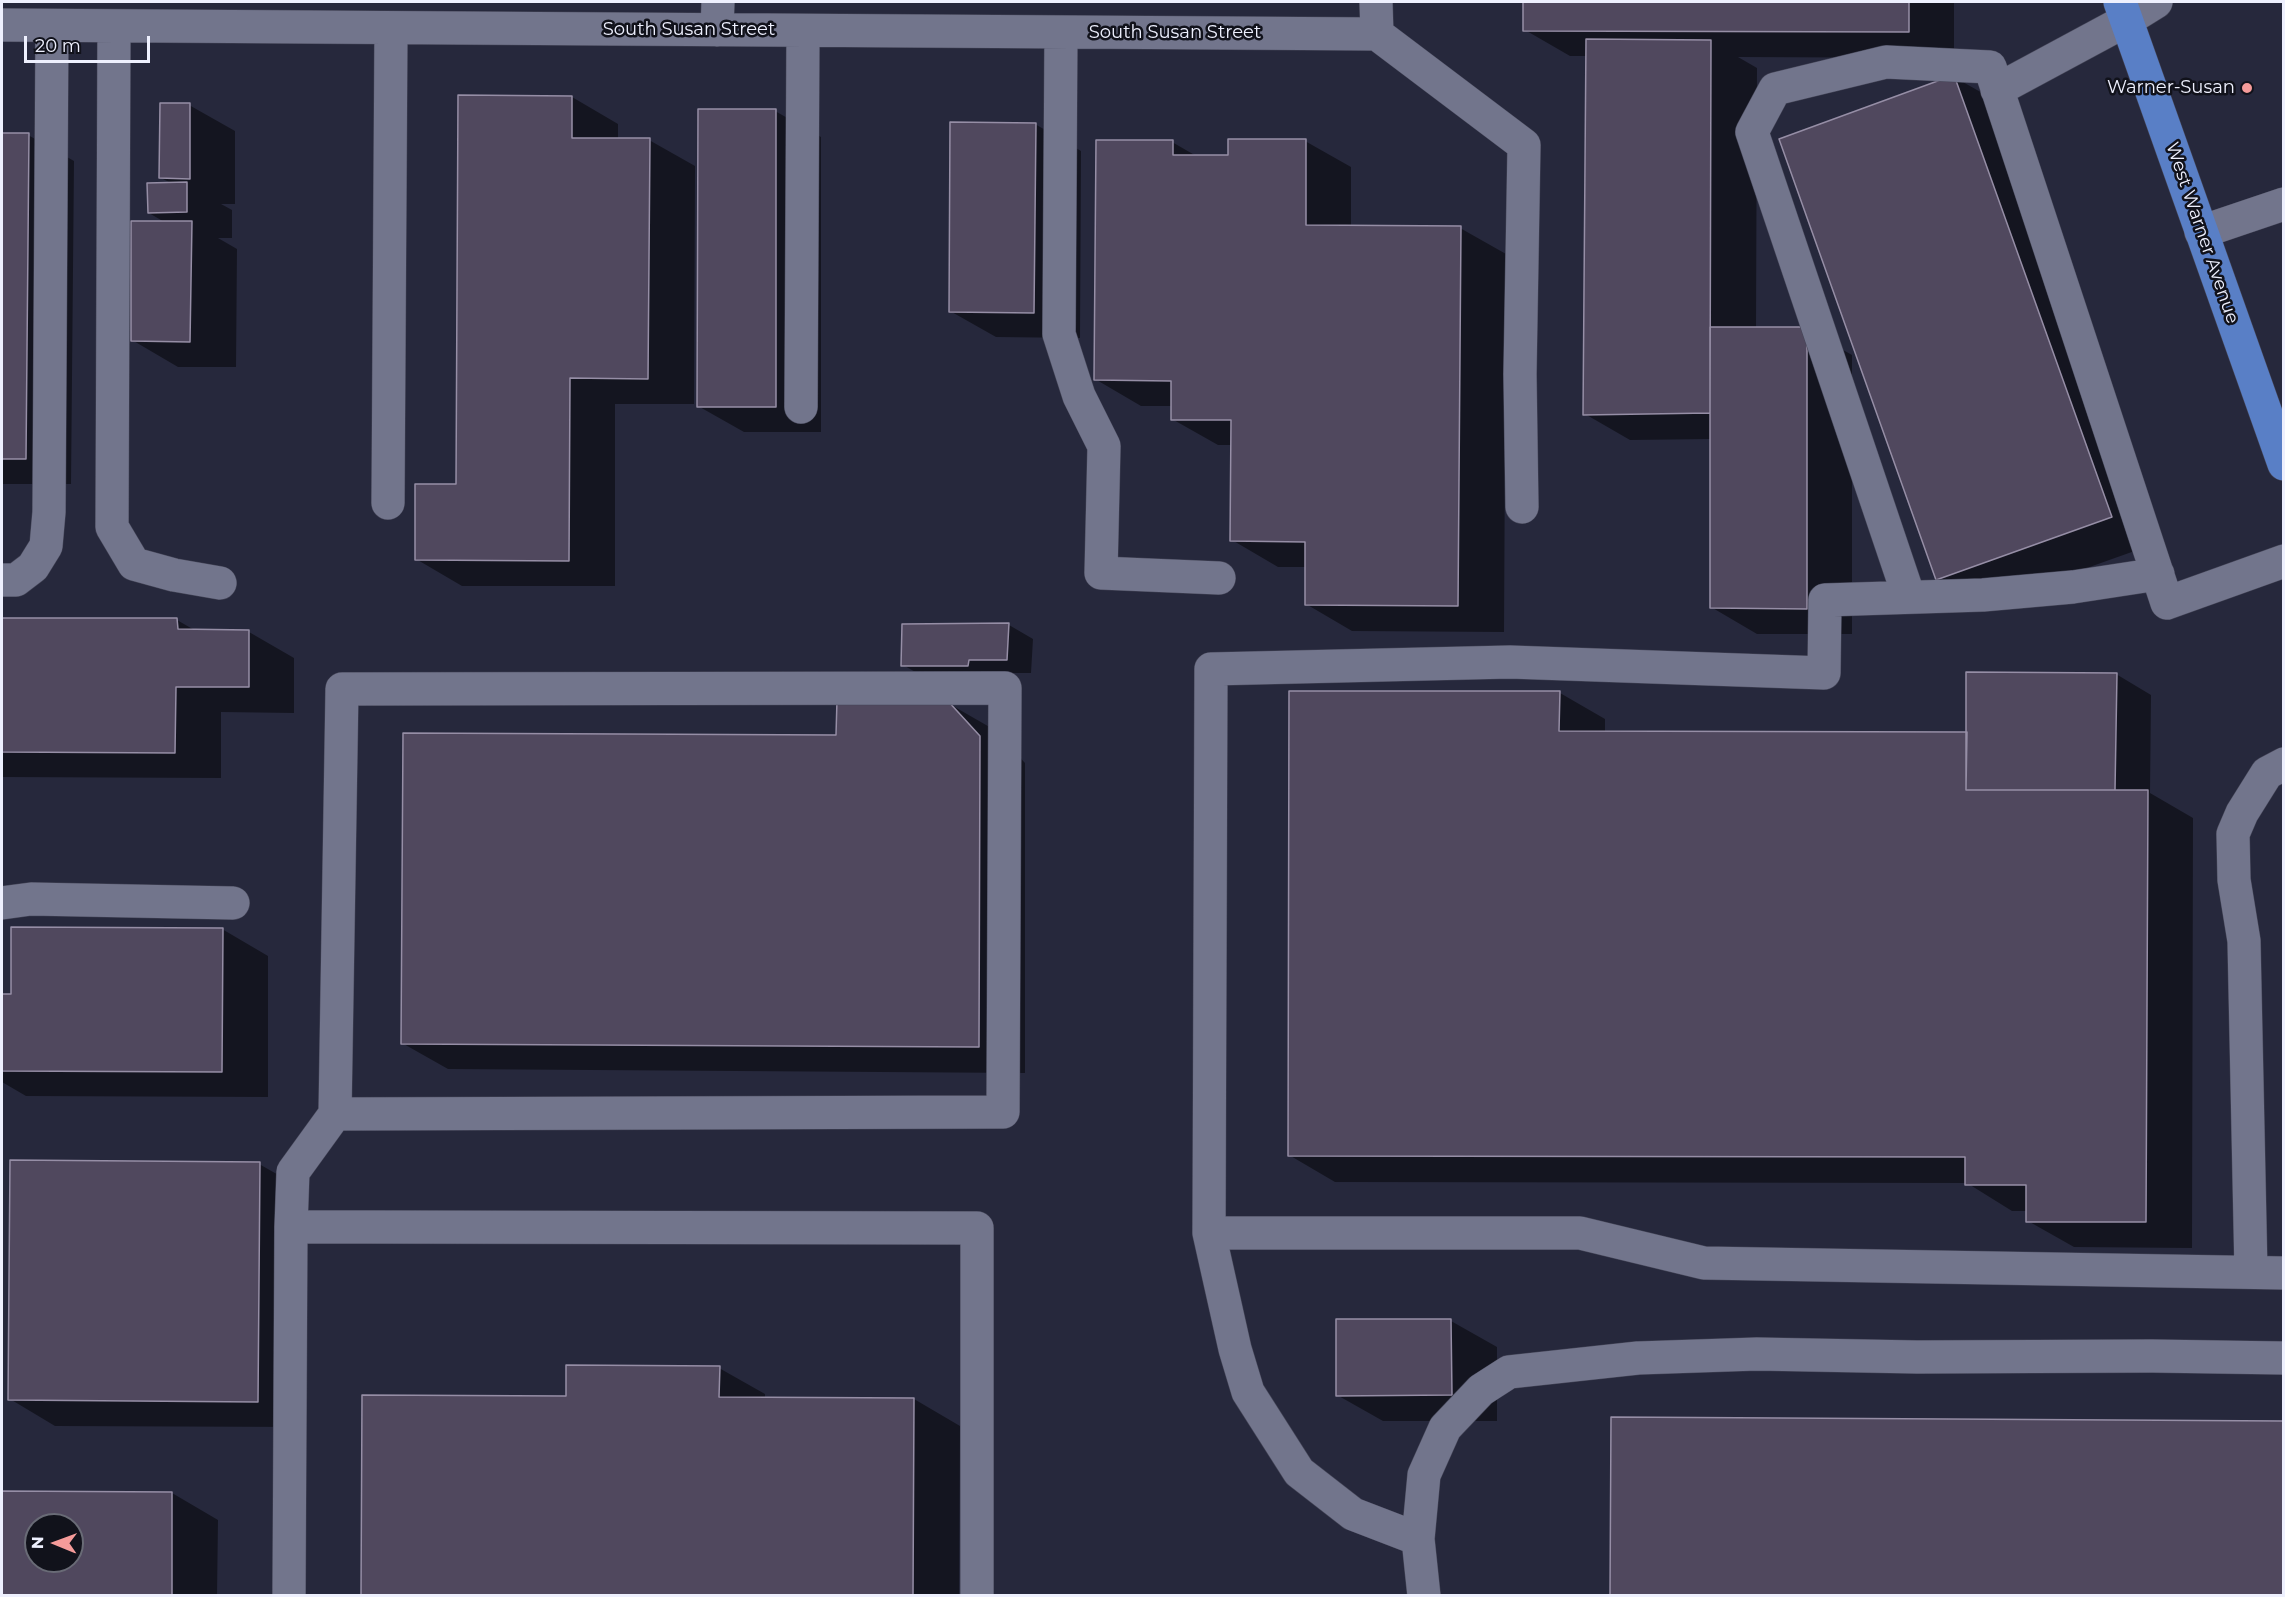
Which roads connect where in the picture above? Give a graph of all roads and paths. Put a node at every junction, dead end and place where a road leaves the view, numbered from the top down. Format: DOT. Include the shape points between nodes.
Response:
graph roads {
  1 [pos="1376,2"];
  2 [pos="2156,2"];
  3 [pos="2123,11"];
  4 [pos="500,15"];
  5 [pos="717,16"];
  6 [pos="9,17"];
  7 [pos="127,18"];
  8 [pos="52,26"];
  9 [pos="391,28"];
  10 [pos="802,31"];
  11 [pos="1061,32"];
  12 [pos="1377,34"];
  13 [pos="1997,90"];
  14 [pos="2283,204"];
  15 [pos="2201,232"];
  16 [pos="801,407"];
  17 [pos="2283,464"];
  18 [pos="388,503"];
  19 [pos="1522,507"];
  20 [pos="2283,561"];
  21 [pos="2158,574"];
  22 [pos="1219,578"];
  23 [pos="2,580"];
  24 [pos="220,583"];
  25 [pos="1909,597"];
  26 [pos="2283,764"];
  27 [pos="2,903"];
  28 [pos="233,903"];
  29 [pos="335,1114"];
  30 [pos="291,1227"];
  31 [pos="1209,1233"];
  32 [pos="2251,1272"];
  33 [pos="2283,1273"];
  34 [pos="2283,1358"];
  35 [pos="1418,1539"];
  36 [pos="289,1596"];
  37 [pos="977,1596"];
  38 [pos="1425,1596"];
  1 -- 12 [label="street"];
  2 -- 3 [label="street"];
  3 -- 13 [label="street"];
  3 -- 15 [label="main road, West Warner Avenue"];
  4 -- 5 [label="street, South Susan Street"];
  4 -- 9 [label="street, South Susan Street"];
  5 -- 10 [label="street, South Susan Street"];
  6 -- 8 [label="street, South Susan Street"];
  7 -- 8 [label="street, South Susan Street"];
  7 -- 9 [label="street, South Susan Street"];
  7 -- 24 [label="street" via="112,527 134,564"];
  8 -- 23 [label="street" via="46,546 33,567 16,580"];
  9 -- 18 [label="street"];
  10 -- 11 [label="street, South Susan Street"];
  10 -- 16 [label="street"];
  11 -- 12 [label="street, South Susan Street"];
  11 -- 22 [label="street" via="1059,334 1079,396 1104,446 1101,573"];
  12 -- 19 [label="street" via="1524,145"];
  13 -- 21 [label="street"];
  13 -- 25 [label="street" via="1990,67 1886,62 1775,89 1752,132"];
  14 -- 15 [label="street"];
  15 -- 17 [label="main road, West Warner Avenue"];
  20 -- 21 [label="street" via="2167,603"];
  21 -- 25 [label="street" via="2051,589"];
  25 -- 31 [label="street" via="1825,600 1824,674 1510,662 1211,669"];
  26 -- 32 [label="street" via="2267,773 2233,834 2234,880 2244,941"];
  27 -- 28 [label="street" via="31,899"];
  29 -- 29 [label="street" via="342,689 1005,688 1003,1112"];
  29 -- 30 [label="street" via="293,1172"];
  30 -- 36 [label="street"];
  30 -- 37 [label="street" via="977,1228"];
  31 -- 32 [label="street" via="1580,1233 1704,1263"];
  31 -- 35 [label="street" via="1248,1392 1299,1472 1353,1514"];
  32 -- 33 [label="street"];
  34 -- 35 [label="street" via="1757,1354 1638,1358 1509,1372 1481,1390 1445,1428 1424,1475"];
  35 -- 38 [label="street"];
}
